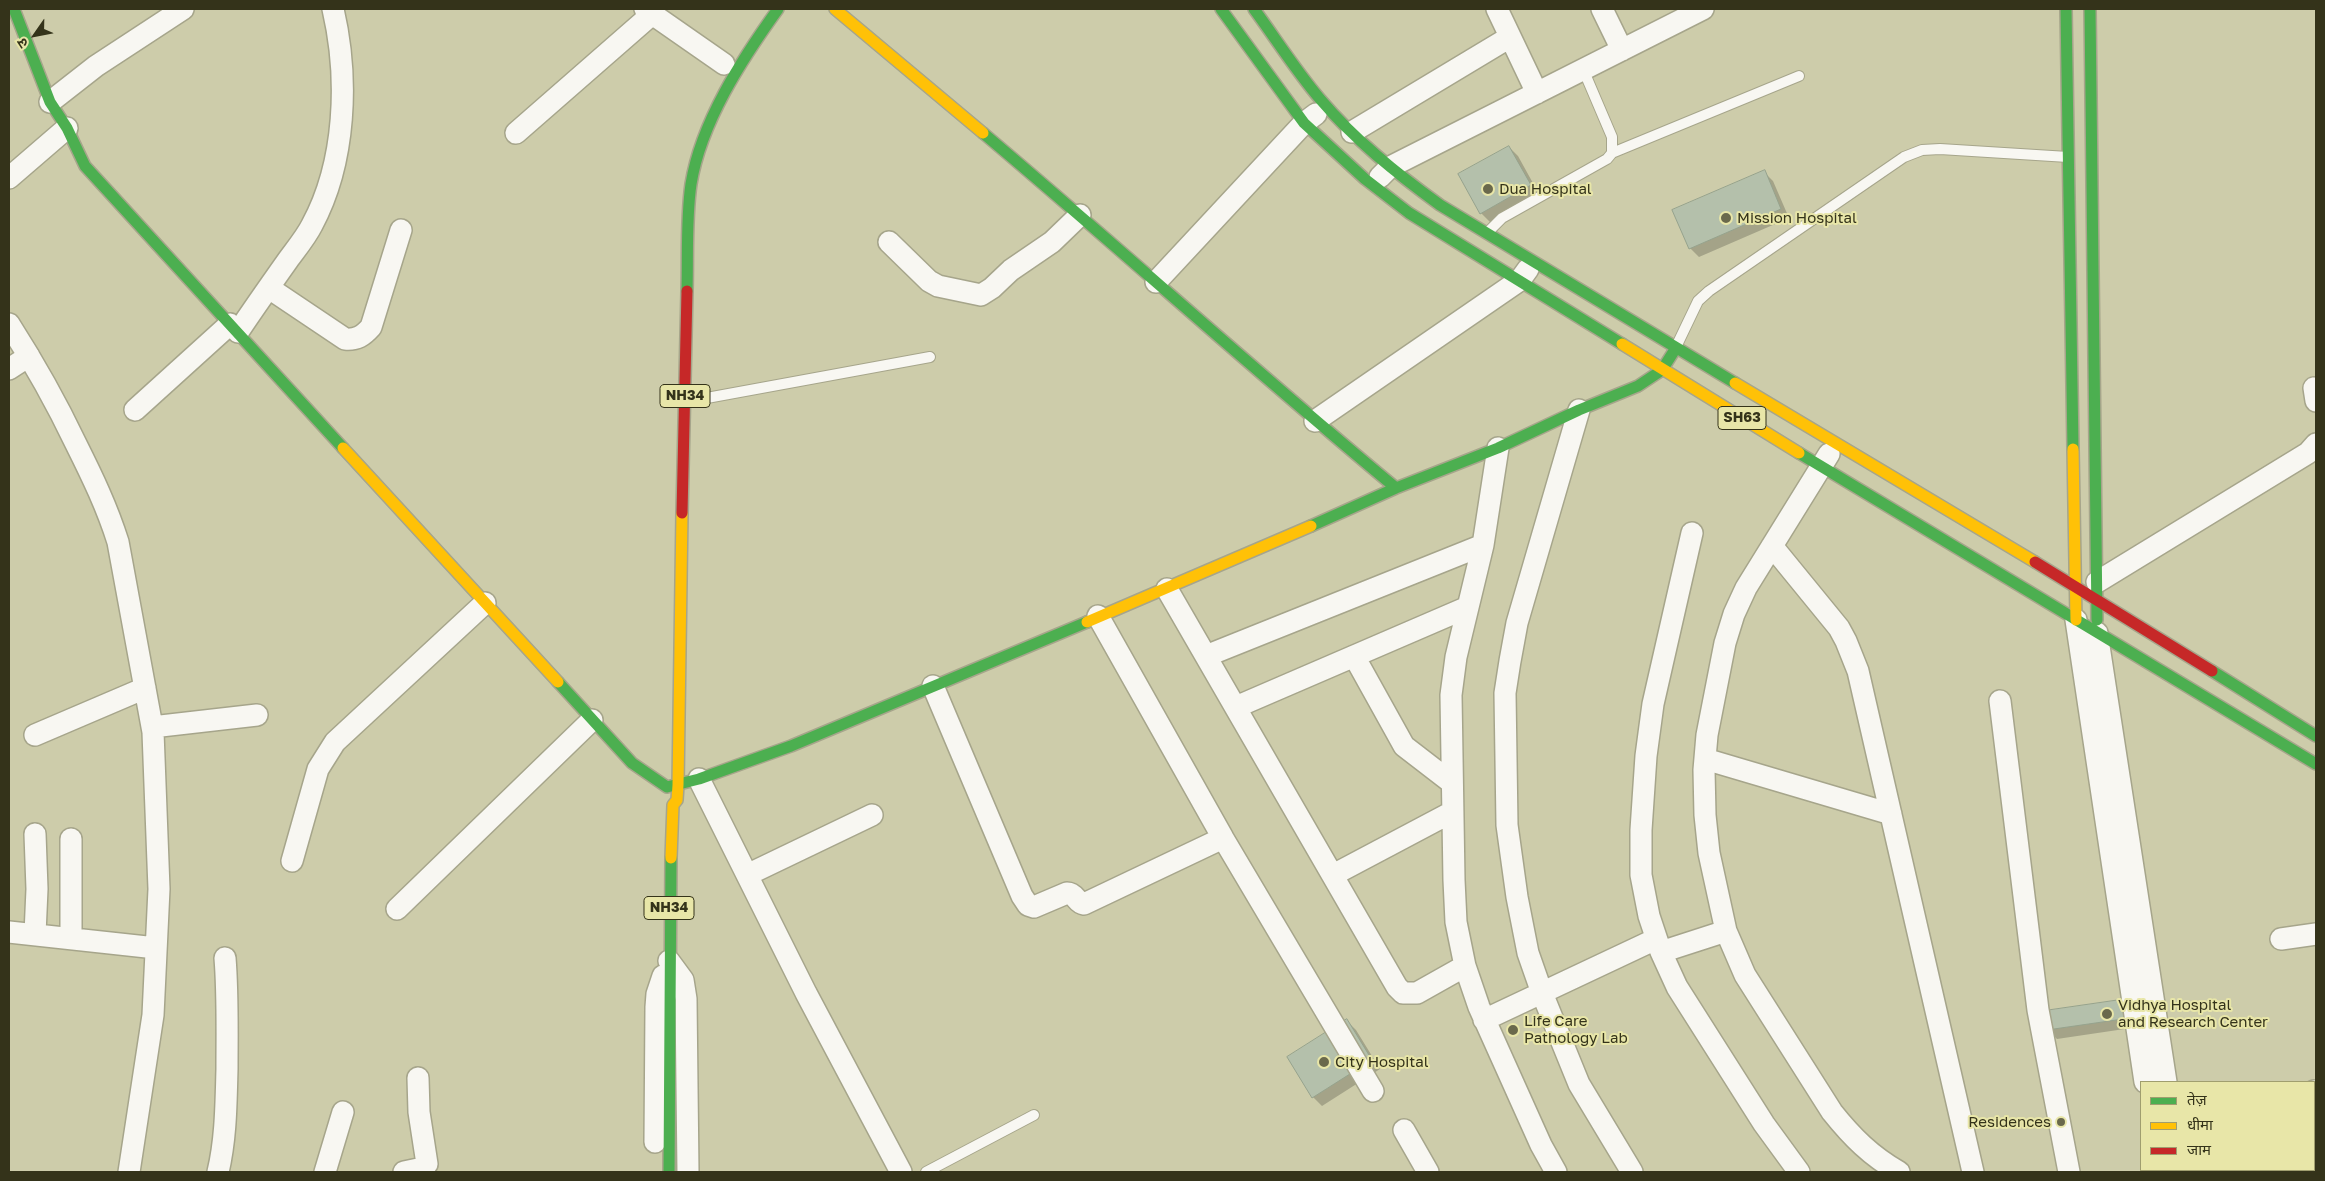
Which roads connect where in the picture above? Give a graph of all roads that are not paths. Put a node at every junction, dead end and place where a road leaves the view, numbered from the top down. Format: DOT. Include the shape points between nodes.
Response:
graph roads {
  1 [pos="14,9"];
  2 [pos="183,9"];
  3 [pos="333,9"];
  4 [pos="778,9"];
  5 [pos="835,9"];
  6 [pos="1221,9"];
  7 [pos="1254,9"];
  8 [pos="1497,9"];
  9 [pos="1602,9"];
  10 [pos="1703,9"];
  11 [pos="2066,9"];
  12 [pos="2090,9"];
  13 [pos="648,12"];
  14 [pos="1510,37"];
  15 [pos="1622,50"];
  16 [pos="724,64"];
  17 [pos="1584,69"];
  18 [pos="1799,76"];
  19 [pos="1537,93"];
  20 [pos="50,102"];
  21 [pos="1327,106"];
  22 [pos="1304,123"];
  23 [pos="66,128"];
  24 [pos="1352,132"];
  25 [pos="516,133"];
  26 [pos="1612,153"];
  27 [pos="2067,157"];
  28 [pos="2091,158"];
  29 [pos="1390,167"];
  30 [pos="9,178"];
  31 [pos="1372,184"];
  32 [pos="1080,215"];
  33 [pos="401,230"];
  34 [pos="889,242"];
  35 [pos="1482,244"];
  36 [pos="1534,261"];
  37 [pos="1520,280"];
  38 [pos="1156,282"];
  39 [pos="269,288"];
  40 [pos="9,324"];
  41 [pos="234,328"];
  42 [pos="1676,347"];
  43 [pos="29,356"];
  44 [pos="930,356"];
  45 [pos="9,369"];
  46 [pos="1662,370"];
  47 [pos="685,402"];
  48 [pos="671,404"];
  49 [pos="135,410"];
  50 [pos="1579,410"];
  51 [pos="1315,420"];
  52 [pos="1836,442"];
  53 [pos="2316,444"];
  54 [pos="1498,448"];
  55 [pos="1822,466"];
  56 [pos="1396,488"];
  57 [pos="670,513"];
  58 [pos="1692,534"];
  59 [pos="1483,545"];
  60 [pos="1772,546"];
  61 [pos="2074,585"];
  62 [pos="1168,588"];
  63 [pos="2097,590"];
  64 [pos="485,603"];
  65 [pos="1468,607"];
  66 [pos="1098,616"];
  67 [pos="2076,620"];
  68 [pos="2097,632"];
  69 [pos="1206,656"];
  70 [pos="1354,656"];
  71 [pos="2206,682"];
  72 [pos="933,686"];
  73 [pos="145,688"];
  74 [pos="2000,701"];
  75 [pos="1236,707"];
  76 [pos="257,715"];
  77 [pos="592,720"];
  78 [pos="152,728"];
  79 [pos="35,735"];
  80 [pos="2316,736"];
  81 [pos="1705,759"];
  82 [pos="2316,764"];
  83 [pos="699,779"];
  84 [pos="1452,783"];
  85 [pos="673,786"];
  86 [pos="1452,812"];
  87 [pos="1891,814"];
  88 [pos="872,815"];
  89 [pos="34,834"];
  90 [pos="1223,838"];
  91 [pos="71,839"];
  92 [pos="292,861"];
  93 [pos="1333,875"];
  94 [pos="747,876"];
  95 [pos="397,909"];
  96 [pos="2130,912"];
  97 [pos="9,932"];
  98 [pos="1726,932"];
  99 [pos="35,934"];
  100 [pos="2316,934"];
  101 [pos="71,938"];
  102 [pos="2281,939"];
  103 [pos="1659,946"];
  104 [pos="156,948"];
  105 [pos="225,958"];
  106 [pos="669,961"];
  107 [pos="1465,966"];
  108 [pos="1542,993"];
  109 [pos="1484,1020"];
  110 [pos="2148,1028"];
  111 [pos="418,1078"];
  112 [pos="2145,1081"];
  113 [pos="2166,1081"];
  114 [pos="1373,1091"];
  115 [pos="343,1112"];
  116 [pos="1034,1115"];
  117 [pos="1404,1130"];
  118 [pos="130,1172"];
  119 [pos="218,1172"];
  120 [pos="325,1172"];
  121 [pos="404,1172"];
  122 [pos="655,1172"];
  123 [pos="669,1172"];
  124 [pos="688,1172"];
  125 [pos="901,1172"];
  126 [pos="926,1172"];
  127 [pos="1428,1172"];
  128 [pos="1556,1172"];
  129 [pos="1632,1172"];
  130 [pos="1799,1172"];
  131 [pos="1899,1172"];
  132 [pos="1973,1172"];
  133 [pos="2069,1172"];
  1 -- 20 [label="main road"];
  2 -- 20 [label="street" via="96,66"];
  3 -- 39 [label="street" via="342,81 339,139 329,188 312,226"];
  4 -- 47 [label="main road, NH34" via="754,42 716,110 694,166 690,185"];
  5 -- 32 [label="main road"];
  6 -- 22 [label="main road, SH63" via="1234,18"];
  7 -- 21 [label="main road, SH63"];
  8 -- 14 [label="street"];
  9 -- 15 [label="street"];
  10 -- 15 [label="street"];
  11 -- 27 [label="main road"];
  12 -- 28 [label="main road"];
  13 -- 16 [label="street"];
  13 -- 25 [label="street"];
  14 -- 19 [label="street"];
  14 -- 24 [label="street"];
  15 -- 17 [label="street"];
  17 -- 19 [label="street"];
  17 -- 26 [label="lane" via="1612,137"];
  18 -- 26 [label="lane"];
  19 -- 29 [label="street"];
  20 -- 23 [label="main road"];
  21 -- 22 [label="street"];
  21 -- 24 [label="main road, SH63"];
  22 -- 31 [label="main road, SH63"];
  22 -- 38 [label="street"];
  23 -- 30 [label="street"];
  23 -- 41 [label="main road" via="86,166"];
  24 -- 29 [label="main road, SH63"];
  26 -- 35 [label="lane" via="1607,159 1502,218"];
  27 -- 28 [label="lane"];
  27 -- 42 [label="lane" via="1940,149 1922,150 1904,157 1709,291 1698,301"];
  27 -- 61 [label="main road"];
  28 -- 63 [label="main road"];
  29 -- 31 [label="street"];
  29 -- 35 [label="main road, SH63" via="1440,205"];
  31 -- 35 [label="main road, SH63" via="1409,213"];
  32 -- 34 [label="street" via="1052,242 981,295 944,288 929,281"];
  32 -- 38 [label="main road"];
  33 -- 39 [label="street" via="371,327 355,340 345,339"];
  35 -- 36 [label="main road, SH63"];
  35 -- 37 [label="main road, SH63"];
  36 -- 37 [label="street"];
  36 -- 42 [label="main road, SH63"];
  37 -- 46 [label="main road, SH63"];
  37 -- 51 [label="street"];
  38 -- 51 [label="main road"];
  39 -- 41 [label="street"];
  40 -- 43 [label="street"];
  41 -- 49 [label="street"];
  41 -- 64 [label="main road"];
  42 -- 46 [label="main road"];
  42 -- 52 [label="main road, SH63"];
  43 -- 45 [label="street"];
  43 -- 73 [label="street" via="54,399 112,521"];
  44 -- 47 [label="lane"];
  46 -- 50 [label="main road" via="1638,386"];
  46 -- 55 [label="main road, SH63"];
  47 -- 48 [label="lane"];
  47 -- 85 [label="main road, NH34"];
  50 -- 54 [label="main road"];
  50 -- 108 [label="street" via="1517,623 1506,693 1507,825 1528,953"];
  51 -- 56 [label="main road"];
  52 -- 55 [label="street"];
  52 -- 61 [label="main road, SH63"];
  53 -- 63 [label="street" via="2308,453"];
  54 -- 56 [label="main road"];
  54 -- 59 [label="street"];
  55 -- 60 [label="street"];
  55 -- 67 [label="main road, SH63"];
  56 -- 62 [label="main road"];
  57 -- 85 [label="main road, NH34"];
  58 -- 103 [label="street" via="1653,704 1646,756 1641,876"];
  59 -- 65 [label="street"];
  59 -- 69 [label="street"];
  60 -- 81 [label="street" via="1734,614 1723,652"];
  60 -- 87 [label="street" via="1846,641 1858,671"];
  61 -- 63 [label="main road, SH63"];
  61 -- 67 [label="main road"];
  62 -- 66 [label="main road"];
  62 -- 69 [label="street"];
  63 -- 68 [label="main road"];
  63 -- 71 [label="main road, SH63"];
  64 -- 77 [label="main road"];
  64 -- 92 [label="street" via="335,742 318,768"];
  65 -- 70 [label="street"];
  65 -- 84 [label="street" via="1451,695"];
  66 -- 72 [label="main road"];
  66 -- 90 [label="street"];
  67 -- 68 [label="main road, SH63"];
  67 -- 96 [label="street"];
  68 -- 71 [label="main road, SH63"];
  68 -- 96 [label="street"];
  69 -- 75 [label="street"];
  70 -- 75 [label="street"];
  70 -- 84 [label="street" via="1404,746"];
  71 -- 80 [label="main road, SH63"];
  71 -- 82 [label="main road, SH63"];
  72 -- 83 [label="main road" via="791,746"];
  72 -- 90 [label="street" via="1028,904 1034,907 1067,893 1084,904"];
  73 -- 78 [label="street"];
  73 -- 79 [label="street"];
  74 -- 133 [label="street" via="2038,1010"];
  75 -- 93 [label="street"];
  76 -- 78 [label="street"];
  77 -- 85 [label="main road" via="632,763"];
  77 -- 95 [label="street"];
  78 -- 104 [label="street" via="159,889"];
  81 -- 87 [label="street"];
  81 -- 98 [label="street" via="1709,853"];
  83 -- 85 [label="main road"];
  83 -- 94 [label="street"];
  84 -- 86 [label="street"];
  85 -- 106 [label="main road, NH34" via="669,798 673,805"];
  86 -- 93 [label="street"];
  86 -- 107 [label="street" via="1456,922"];
  87 -- 132 [label="street"];
  88 -- 94 [label="street"];
  89 -- 99 [label="street"];
  90 -- 114 [label="street"];
  91 -- 101 [label="street"];
  93 -- 107 [label="street" via="1403,993 1417,993"];
  94 -- 125 [label="street"];
  96 -- 110 [label="street"];
  97 -- 99 [label="street"];
  98 -- 103 [label="street"];
  98 -- 131 [label="street" via="1745,975 1832,1112 1862,1147"];
  99 -- 101 [label="street"];
  100 -- 102 [label="street"];
  101 -- 104 [label="street"];
  103 -- 108 [label="street"];
  103 -- 130 [label="street" via="1677,987 1764,1124"];
  104 -- 118 [label="street" via="153,1015"];
  105 -- 119 [label="street" via="228,993 226,1088 224,1139"];
  106 -- 122 [label="street" via="657,994 656,1007"];
  106 -- 123 [label="main road, NH34"];
  106 -- 124 [label="street" via="683,980 686,999"];
  107 -- 109 [label="street"];
  108 -- 109 [label="street"];
  108 -- 129 [label="street" via="1579,1084"];
  109 -- 128 [label="street"];
  110 -- 112 [label="street"];
  110 -- 113 [label="street"];
  111 -- 121 [label="street" via="419,1112 427,1164"];
  115 -- 120 [label="street"];
  116 -- 126 [label="lane"];
  117 -- 127 [label="street"];
}
